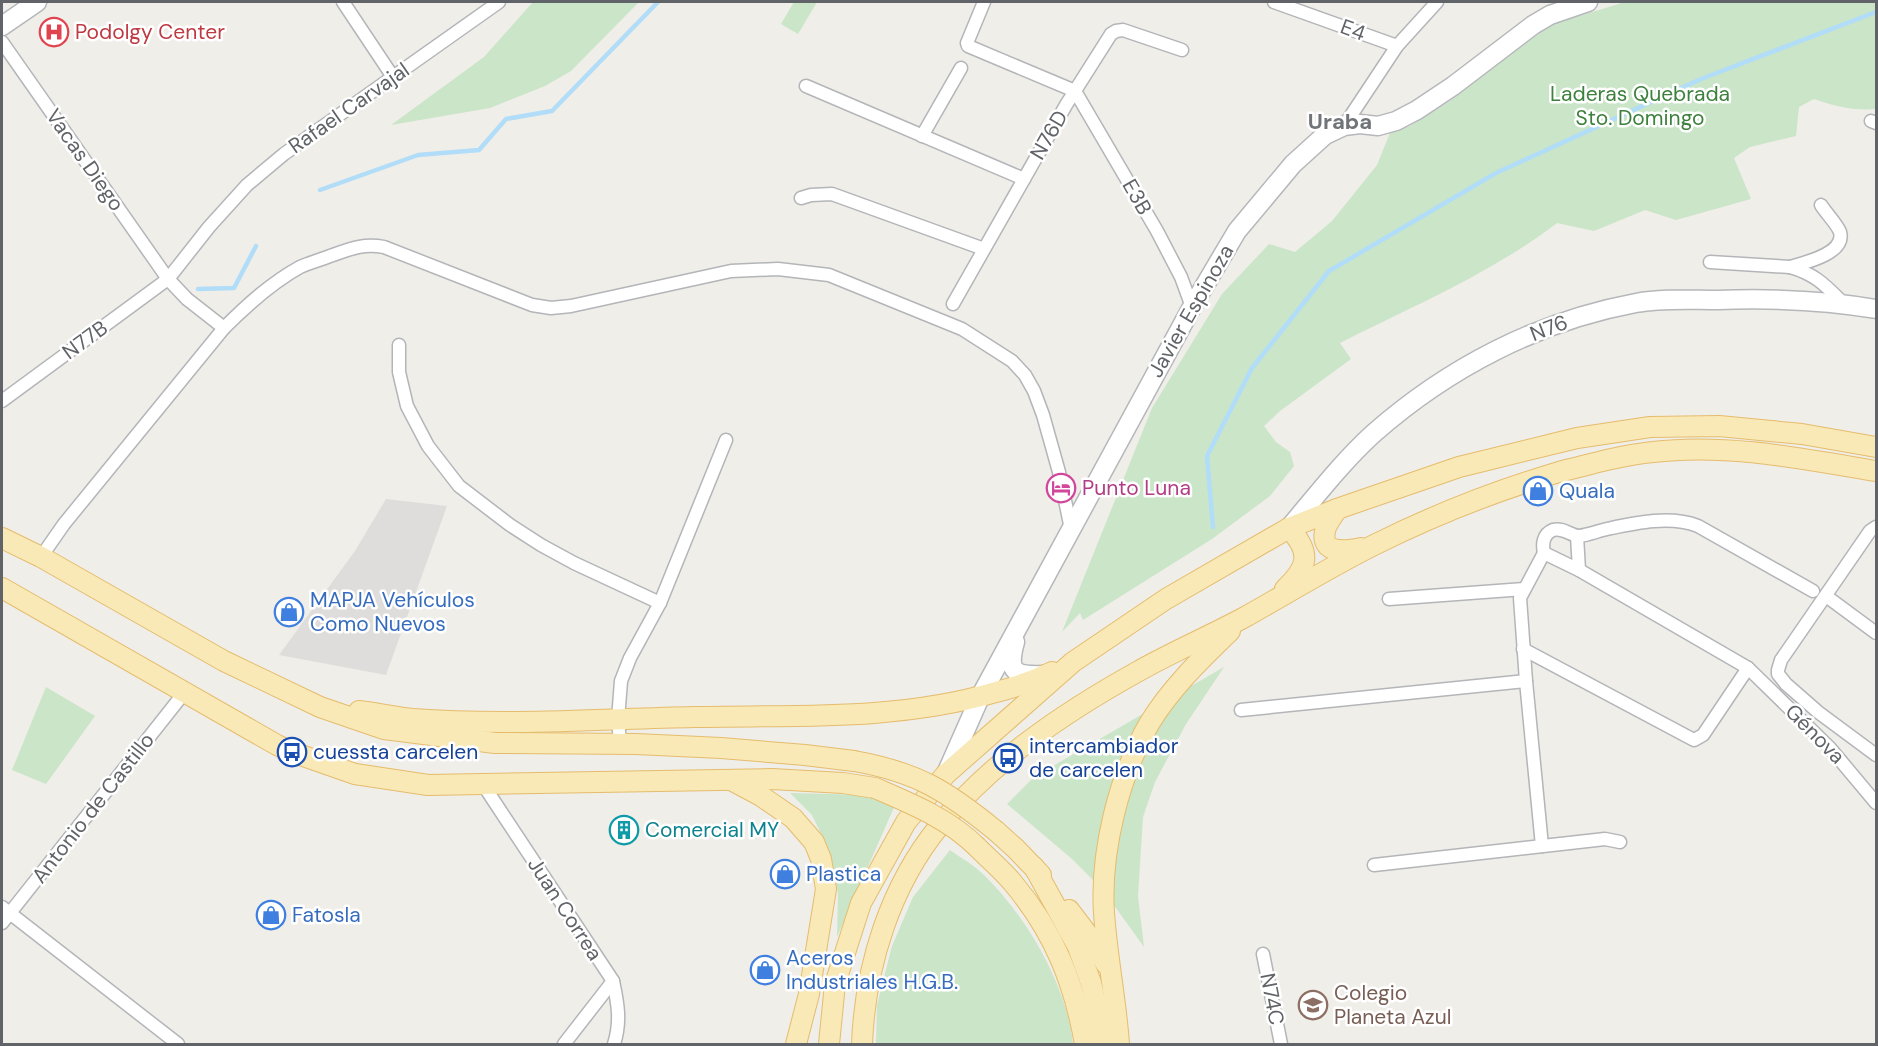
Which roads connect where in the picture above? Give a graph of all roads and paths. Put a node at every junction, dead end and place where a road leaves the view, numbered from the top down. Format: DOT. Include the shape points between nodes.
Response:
graph roads {
  1 [pos="37,2"];
  2 [pos="343,2"];
  3 [pos="499,2"];
  4 [pos="984,2"];
  5 [pos="1274,2"];
  6 [pos="1437,2"];
  7 [pos="1588,2"];
  8 [pos="2,26"];
  9 [pos="2,42"];
  10 [pos="1397,46"];
  11 [pos="1182,50"];
  12 [pos="961,68"];
  13 [pos="393,78"];
  14 [pos="806,86"];
  15 [pos="1075,91"];
  16 [pos="1344,126"];
  17 [pos="922,136"];
  18 [pos="1024,178"];
  19 [pos="801,198"];
  20 [pos="1821,206"];
  21 [pos="984,249"];
  22 [pos="1710,262"];
  23 [pos="1790,267"];
  24 [pos="168,279"];
  25 [pos="1843,303"];
  26 [pos="953,304"];
  27 [pos="1192,307"];
  28 [pos="1876,309"];
  29 [pos="224,328"];
  30 [pos="399,345"];
  31 [pos="2,401"];
  32 [pos="726,440"];
  33 [pos="1876,447"];
  34 [pos="1876,471"];
  35 [pos="1337,510"];
  36 [pos="1876,527"];
  37 [pos="1289,528"];
  38 [pos="1071,529"];
  39 [pos="1577,536"];
  40 [pos="2,538"];
  41 [pos="1374,545"];
  42 [pos="1544,553"];
  43 [pos="40,557"];
  44 [pos="1579,570"];
  45 [pos="2,588"];
  46 [pos="1524,589"];
  47 [pos="1813,591"];
  48 [pos="1826,596"];
  49 [pos="1389,599"];
  50 [pos="1272,601"];
  51 [pos="660,603"];
  52 [pos="1245,617"];
  53 [pos="1020,623"];
  54 [pos="1876,633"];
  55 [pos="1523,649"];
  56 [pos="1073,662"];
  57 [pos="1749,668"];
  58 [pos="1047,675"];
  59 [pos="1526,681"];
  60 [pos="184,693"];
  61 [pos="980,697"];
  62 [pos="320,707"];
  63 [pos="1241,710"];
  64 [pos="618,718"];
  65 [pos="620,743"];
  66 [pos="1876,754"];
  67 [pos="946,774"];
  68 [pos="730,780"];
  69 [pos="482,783"];
  70 [pos="1876,803"];
  71 [pos="1620,842"];
  72 [pos="1542,846"];
  73 [pos="1374,865"];
  74 [pos="1034,867"];
  75 [pos="6,910"];
  76 [pos="2,923"];
  77 [pos="1263,954"];
  78 [pos="1109,969"];
  79 [pos="613,981"];
  80 [pos="802,1022"];
  81 [pos="178,1044"];
  82 [pos="564,1044"];
  83 [pos="614,1044"];
  84 [pos="796,1044"];
  85 [pos="801,1044"];
  86 [pos="829,1044"];
  87 [pos="862,1044"];
  88 [pos="1085,1044"];
  89 [pos="1105,1044"];
  90 [pos="1119,1044"];
  91 [pos="1281,1044"];
  1 -- 8 [label="street"];
  2 -- 13 [label="street"];
  3 -- 13 [label="street, Rafael Carvajal"];
  4 -- 15 [label="street" via="968,45"];
  5 -- 10 [label="street, E4"];
  6 -- 10 [label="street"];
  7 -- 16 [label="street, Javier Espinoza" via="1533,25 1453,86 1396,121 1378,126"];
  9 -- 24 [label="street, Vacas Diego"];
  10 -- 16 [label="street"];
  11 -- 15 [label="street, N76D" via="1124,30 1116,31"];
  12 -- 17 [label="street"];
  13 -- 24 [label="street, Rafael Carvajal" via="284,154 248,185"];
  14 -- 17 [label="street"];
  15 -- 18 [label="street, N76D"];
  15 -- 27 [label="street, E3B" via="1157,231"];
  16 -- 27 [label="street, Javier Espinoza" via="1325,135 1293,165 1237,231"];
  17 -- 18 [label="street"];
  18 -- 21 [label="street, N76D"];
  19 -- 21 [label="street" via="832,194"];
  20 -- 23 [label="street" via="1840,233 1836,246 1826,255"];
  21 -- 26 [label="street, N76D"];
  22 -- 23 [label="street"];
  23 -- 25 [label="street" via="1820,280"];
  24 -- 29 [label="street, Vacas Diego"];
  24 -- 31 [label="street, N77B"];
  25 -- 28 [label="street, N76"];
  25 -- 37 [label="street, N76" via="1767,298 1638,302 1534,332 1475,360 1430,388 1373,434"];
  27 -- 38 [label="street, Javier Espinoza"];
  29 -- 38 [label="street" via="249,303 301,267 370,244 532,305 550,308 731,271 778,269 829,275 962,329 1011,361 1025,375 1042,415"];
  29 -- 43 [label="street"];
  30 -- 51 [label="street" via="399,372 407,406 428,446 459,486 541,544"];
  32 -- 51 [label="street"];
  33 -- 35 [label="main road" via="1803,434 1719,426 1650,427 1577,438 1459,467"];
  34 -- 41 [label="main road" via="1717,450 1654,452 1585,465 1500,489"];
  35 -- 37 [label="main road"];
  35 -- 41 [label="main road" via="1325,530 1330,549 1339,552"];
  36 -- 48 [label="street"];
  37 -- 50 [label="main road" via="1303,546 1305,560 1294,580"];
  37 -- 56 [label="main road" via="1166,599"];
  38 -- 53 [label="street, Javier Espinoza"];
  39 -- 42 [label="street" via="1563,530 1551,531 1544,538"];
  39 -- 44 [label="street"];
  39 -- 47 [label="street" via="1653,522 1686,521"];
  40 -- 43 [label="main road"];
  41 -- 50 [label="main road"];
  42 -- 44 [label="street, Génova"];
  42 -- 46 [label="street"];
  43 -- 62 [label="main road" via="224,661"];
  44 -- 57 [label="street, Génova"];
  45 -- 60 [label="main road"];
  46 -- 49 [label="street"];
  46 -- 55 [label="street" via="1520,598"];
  48 -- 54 [label="street"];
  48 -- 66 [label="street" via="1781,660 1778,674 1818,712"];
  50 -- 52 [label="main road"];
  51 -- 64 [label="street" via="621,681"];
  52 -- 78 [label="main road" via="1172,693 1150,723 1134,755 1118,801 1107,852 1104,910"];
  52 -- 87 [label="main road" via="1137,672 1077,708 1008,758 952,812 918,855 892,903 870,976"];
  53 -- 58 [label="street" via="1011,666 1021,675"];
  53 -- 61 [label="street, Javier Espinoza"];
  55 -- 57 [label="street" via="1694,740 1703,735"];
  55 -- 59 [label="street"];
  56 -- 58 [label="main road"];
  56 -- 67 [label="main road"];
  57 -- 70 [label="street, Génova" via="1830,748"];
  58 -- 61 [label="main road"];
  59 -- 63 [label="street"];
  59 -- 72 [label="street"];
  60 -- 69 [label="main road" via="292,752 355,774 428,785"];
  60 -- 75 [label="street, Antonio de Castillo"];
  61 -- 64 [label="main road" via="903,712"];
  61 -- 67 [label="street, Javier Espinoza"];
  62 -- 64 [label="main road" via="411,719 516,722"];
  62 -- 65 [label="main road" via="384,729 457,739 495,743"];
  64 -- 65 [label="street"];
  65 -- 74 [label="main road, bridge" via="805,754 884,766 920,779 952,797"];
  67 -- 86 [label="main road" via="906,822 861,903 835,984"];
  68 -- 69 [label="main road"];
  68 -- 80 [label="main road" via="793,818 814,842 821,859 826,889"];
  68 -- 88 [label="main road, bridge" via="772,779 875,788 962,832 1030,905 1067,971"];
  69 -- 79 [label="street, Juan Correa"];
  71 -- 72 [label="street" via="1605,839"];
  72 -- 73 [label="street"];
  74 -- 78 [label="main road" via="1095,944"];
  74 -- 89 [label="main road" via="1078,947 1092,983"];
  75 -- 76 [label="street, Antonio de Castillo"];
  75 -- 81 [label="street"];
  77 -- 91 [label="street, N74C"];
  78 -- 90 [label="main road"];
  79 -- 82 [label="street"];
  79 -- 83 [label="street, Juan Correa" via="619,1021"];
  80 -- 84 [label="main road"];
  80 -- 85 [label="main road"];
}
